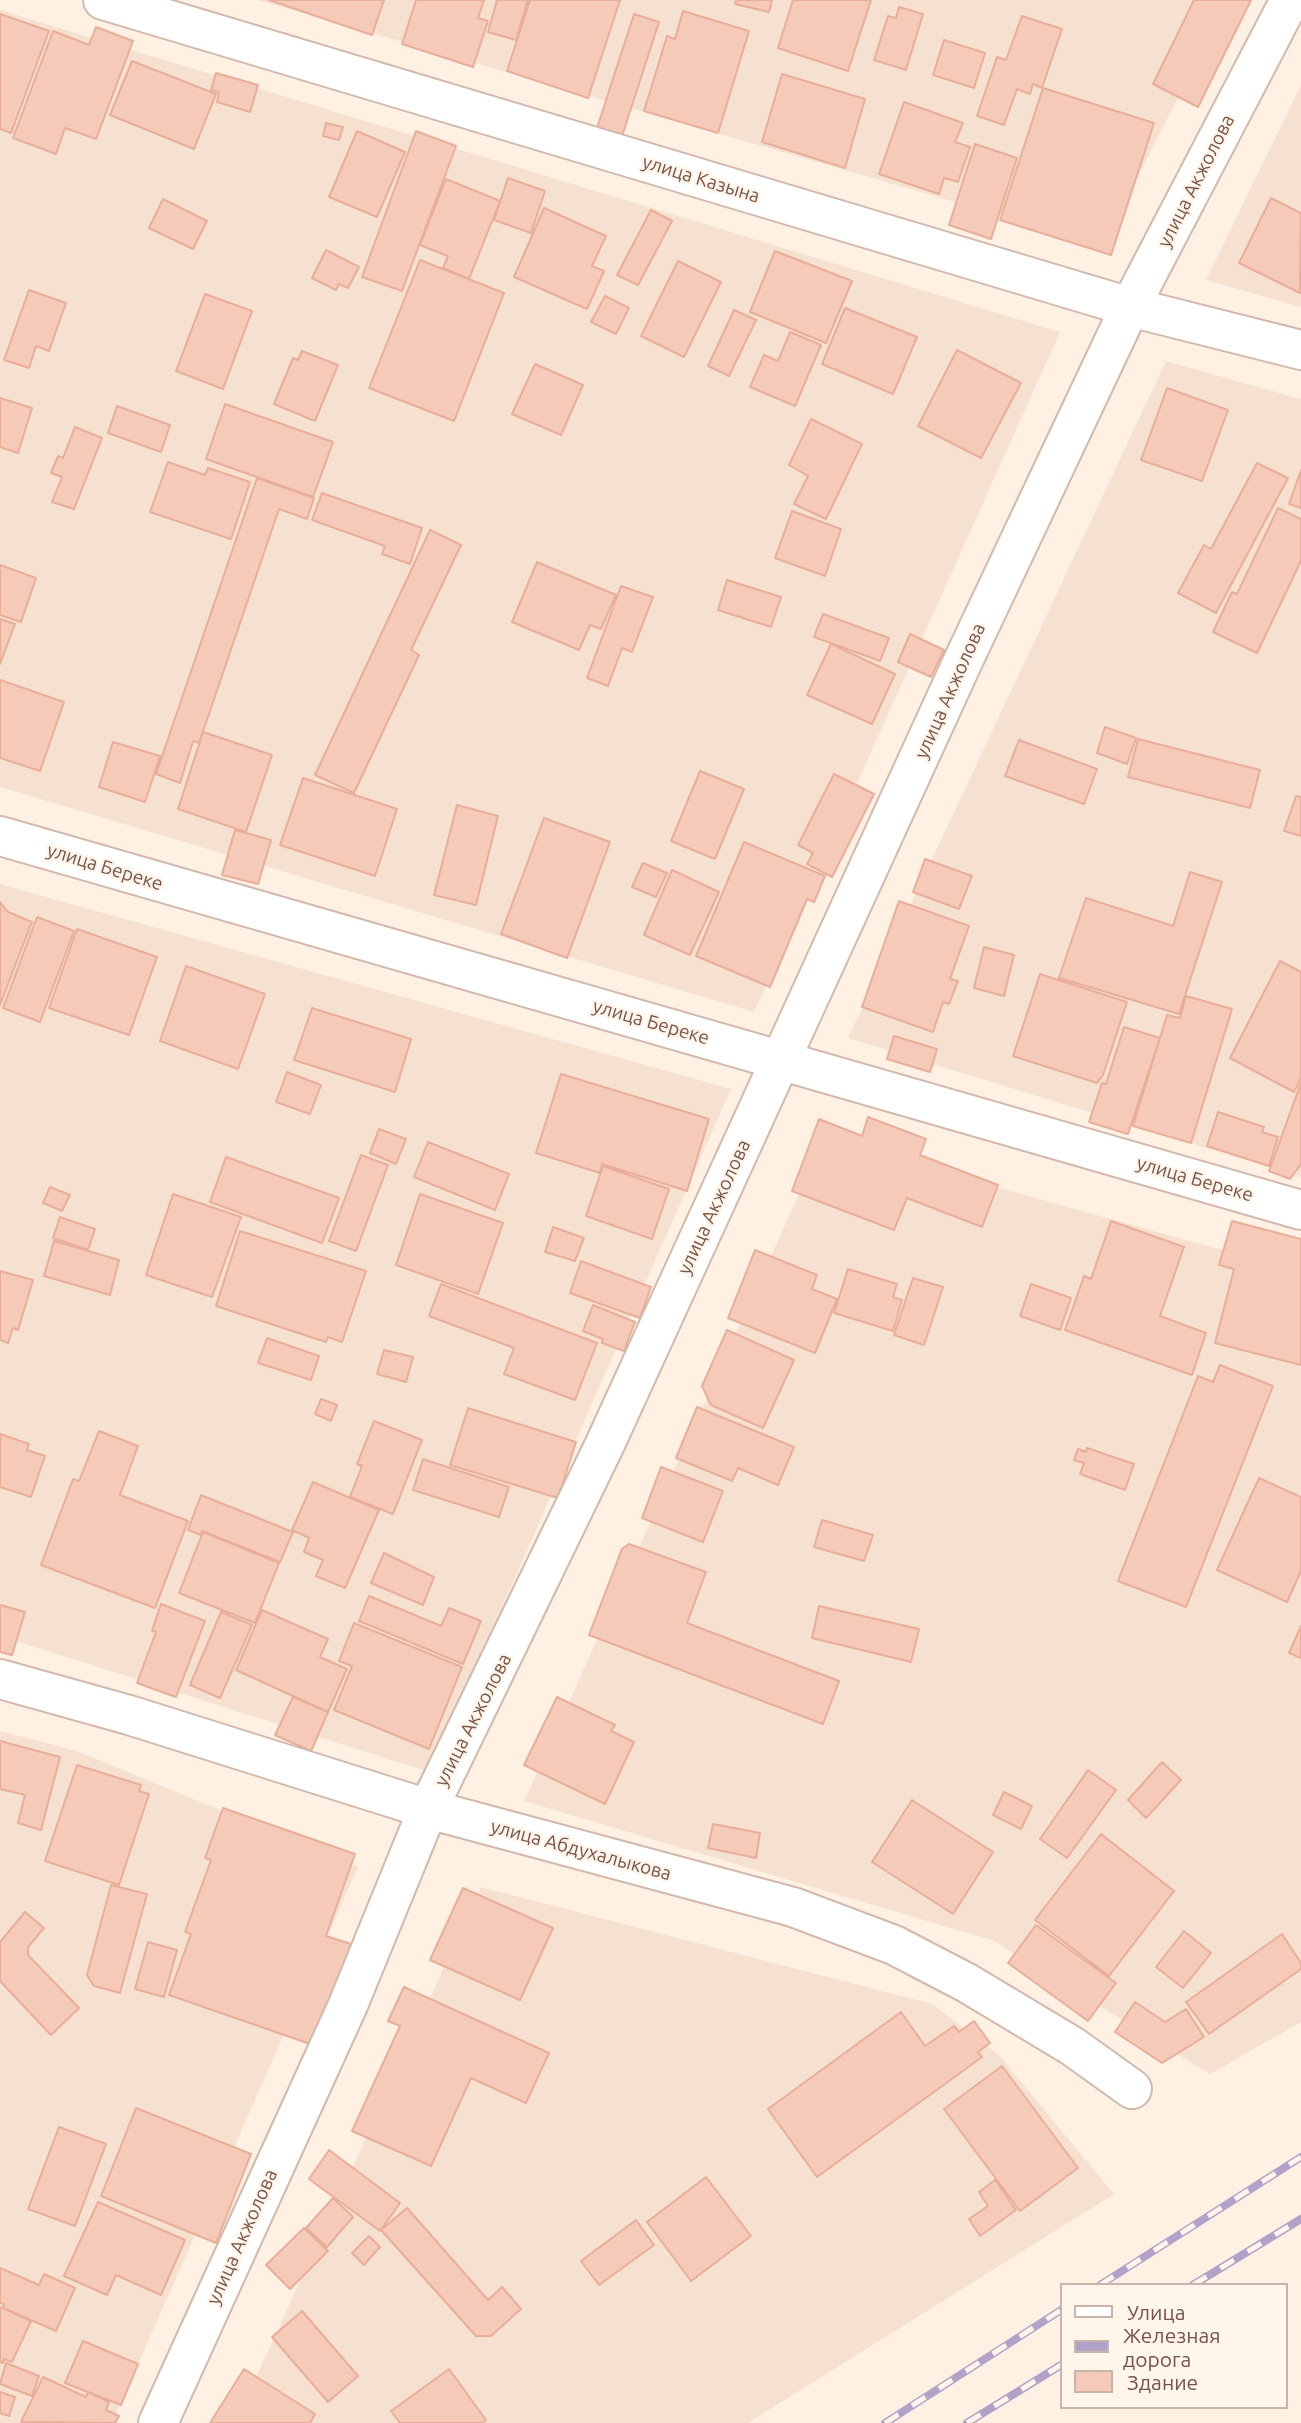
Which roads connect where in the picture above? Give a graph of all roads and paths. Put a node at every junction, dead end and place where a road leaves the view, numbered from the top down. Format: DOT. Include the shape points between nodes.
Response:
graph roads {
  1 [pos="103,0"];
  2 [pos="1290,0"];
  3 [pos="1130,307"];
  4 [pos="1301,350"];
  5 [pos="0,835"];
  6 [pos="782,1059"];
  7 [pos="1301,1210"];
  8 [pos="0,1679"];
  9 [pos="428,1810"];
  10 [pos="1132,2089"];
  11 [pos="158,2423"];
  1 -- 3 [label="street, улица Казына"];
  2 -- 3 [label="street, улица Акжолова"];
  3 -- 4 [label="street, улица Казына"];
  3 -- 6 [label="street, улица Акжолова"];
  5 -- 6 [label="street, улица Береке"];
  6 -- 7 [label="street, улица Береке"];
  6 -- 9 [label="street, улица Акжолова" via="600,1456"];
  8 -- 9 [label="street, улица Абдухалыкова"];
  9 -- 10 [label="street, улица Абдухалыкова" via="793,1907 894,1945 1017,2011"];
  9 -- 11 [label="street, улица Акжолова" via="348,2005"];
}
